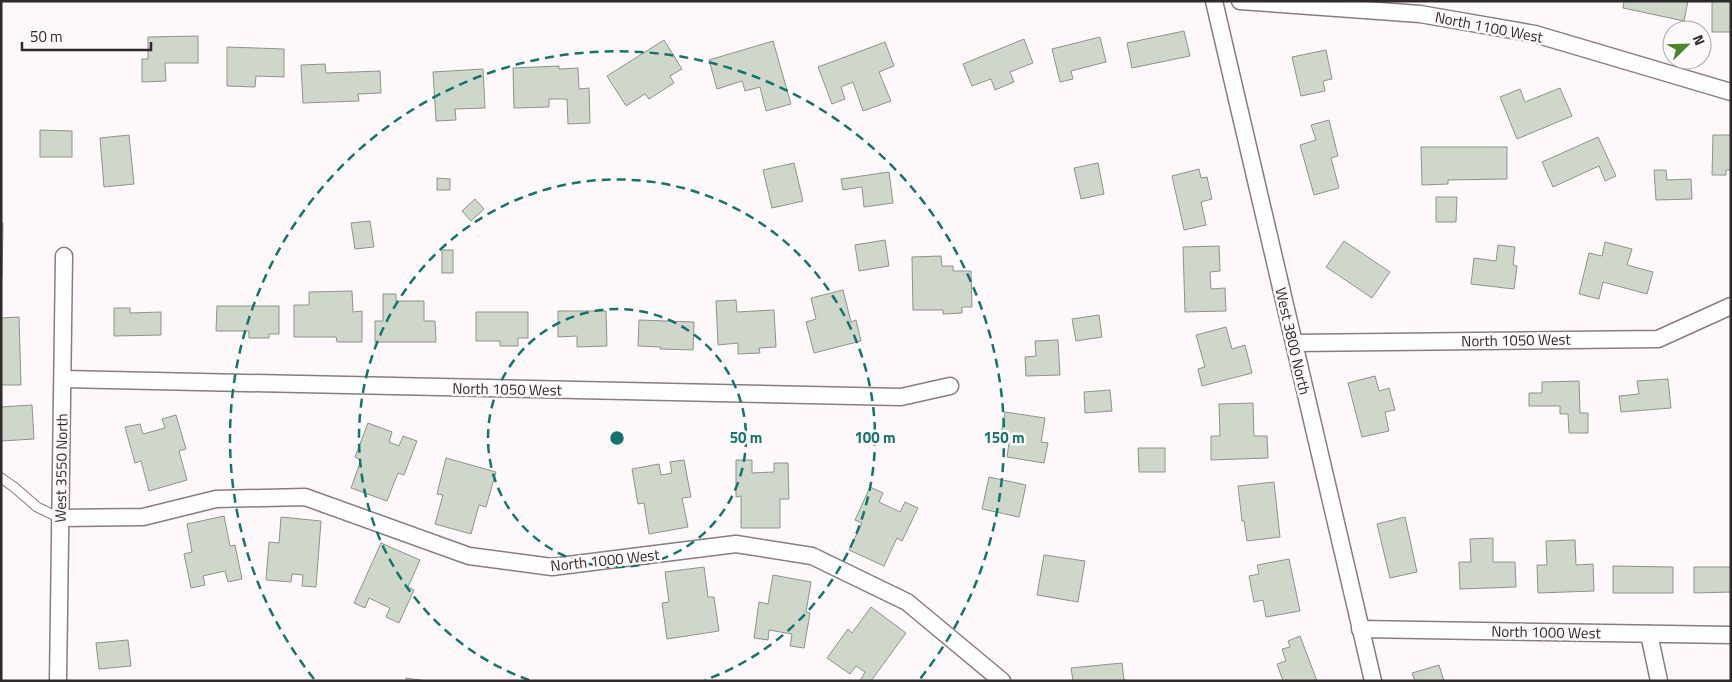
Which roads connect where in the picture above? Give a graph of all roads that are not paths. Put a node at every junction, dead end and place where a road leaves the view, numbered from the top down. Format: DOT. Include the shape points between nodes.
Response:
graph roads {
  1 [pos="1214,1"];
  2 [pos="1240,1"];
  3 [pos="1731,92"];
  4 [pos="64,256"];
  5 [pos="1731,306"];
  6 [pos="1294,343"];
  7 [pos="63,380"];
  8 [pos="950,386"];
  9 [pos="1,478"];
  10 [pos="60,518"];
  11 [pos="1360,629"];
  12 [pos="1649,634"];
  13 [pos="1731,635"];
  14 [pos="58,681"];
  15 [pos="1002,681"];
  16 [pos="1373,681"];
  17 [pos="1659,681"];
  1 -- 6 [label="street, West 3800 North"];
  2 -- 3 [label="street, North 1100 West" via="1420,14 1535,34"];
  4 -- 7 [label="street, West 3550 North"];
  5 -- 6 [label="street, North 1050 West" via="1658,339"];
  6 -- 11 [label="street, West 3800 North"];
  7 -- 8 [label="street, North 1050 West" via="901,397"];
  7 -- 10 [label="street, West 3550 North"];
  9 -- 10 [label="lane" via="37,507"];
  10 -- 14 [label="street, West 3550 North"];
  10 -- 15 [label="street, North 1000 West" via="143,517 216,499 305,497 469,556 552,567 736,544 812,556 907,602"];
  11 -- 12 [label="street, North 1000 West"];
  11 -- 16 [label="street, West 3800 North"];
  12 -- 13 [label="street, North 1000 West"];
  12 -- 17 [label="street"];
}
